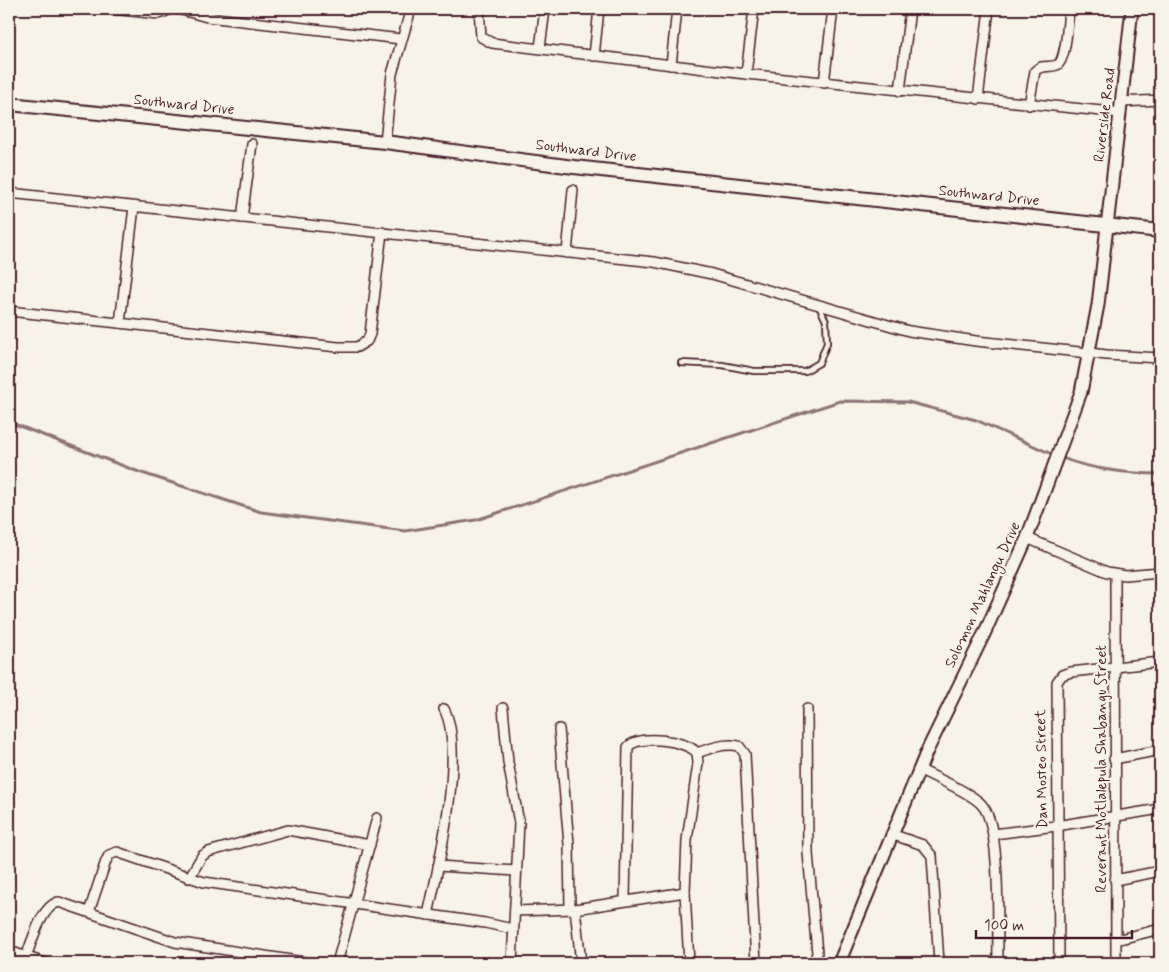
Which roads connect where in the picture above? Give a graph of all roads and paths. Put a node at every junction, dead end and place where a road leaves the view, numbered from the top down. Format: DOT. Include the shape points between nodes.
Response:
graph roads {
  1 [pos="112,9"];
  2 [pos="172,9"];
  3 [pos="178,9"];
  4 [pos="411,9"];
  5 [pos="479,9"];
  6 [pos="545,9"];
  7 [pos="599,9"];
  8 [pos="677,9"];
  9 [pos="754,9"];
  10 [pos="833,9"];
  11 [pos="910,9"];
  12 [pos="989,9"];
  13 [pos="1070,9"];
  14 [pos="1132,9"];
  15 [pos="401,39"];
  16 [pos="540,48"];
  17 [pos="594,56"];
  18 [pos="671,65"];
  19 [pos="746,74"];
  20 [pos="824,83"];
  21 [pos="900,91"];
  22 [pos="978,99"];
  23 [pos="1160,100"];
  24 [pos="9,104"];
  25 [pos="1029,105"];
  26 [pos="1121,107"];
  27 [pos="385,142"];
  28 [pos="252,144"];
  29 [pos="573,190"];
  30 [pos="9,193"];
  31 [pos="134,206"];
  32 [pos="242,218"];
  33 [pos="1107,225"];
  34 [pos="1160,231"];
  35 [pos="382,232"];
  36 [pos="567,253"];
  37 [pos="818,305"];
  38 [pos="9,312"];
  39 [pos="120,323"];
  40 [pos="1090,353"];
  41 [pos="1160,358"];
  42 [pos="681,363"];
  43 [pos="1027,538"];
  44 [pos="1160,572"];
  45 [pos="1115,574"];
  46 [pos="1160,662"];
  47 [pos="1116,667"];
  48 [pos="503,708"];
  49 [pos="444,709"];
  50 [pos="807,709"];
  51 [pos="559,729"];
  52 [pos="1160,750"];
  53 [pos="697,753"];
  54 [pos="1114,759"];
  55 [pos="919,769"];
  56 [pos="1160,809"];
  57 [pos="1115,817"];
  58 [pos="377,818"];
  59 [pos="1056,826"];
  60 [pos="891,834"];
  61 [pos="994,834"];
  62 [pos="370,845"];
  63 [pos="438,866"];
  64 [pos="516,871"];
  65 [pos="1160,871"];
  66 [pos="189,878"];
  67 [pos="1115,880"];
  68 [pos="685,892"];
  69 [pos="625,901"];
  70 [pos="355,903"];
  71 [pos="573,909"];
  72 [pos="515,911"];
  73 [pos="89,912"];
  74 [pos="428,915"];
  75 [pos="513,929"];
  76 [pos="1160,929"];
  77 [pos="1116,940"];
  78 [pos="9,951"];
  79 [pos="25,961"];
  80 [pos="45,963"];
  81 [pos="310,963"];
  82 [pos="338,963"];
  83 [pos="512,963"];
  84 [pos="581,963"];
  85 [pos="689,963"];
  86 [pos="756,963"];
  87 [pos="814,963"];
  88 [pos="839,963"];
  89 [pos="939,963"];
  90 [pos="998,963"];
  91 [pos="1059,963"];
  92 [pos="1116,963"];
  1 -- 2 [label="street" via="159,14"];
  3 -- 15 [label="street" via="207,17"];
  4 -- 15 [label="street"];
  5 -- 16 [label="street" via="479,33 485,41"];
  6 -- 16 [label="street"];
  7 -- 17 [label="street"];
  8 -- 18 [label="street"];
  9 -- 19 [label="street"];
  10 -- 20 [label="street"];
  11 -- 21 [label="street"];
  12 -- 22 [label="street"];
  13 -- 25 [label="street" via="1062,59 1056,65 1041,66 1035,71"];
  14 -- 26 [label="street, Riverside Road"];
  15 -- 27 [label="street" via="392,74"];
  16 -- 17 [label="street"];
  17 -- 18 [label="street"];
  18 -- 19 [label="street"];
  19 -- 20 [label="street"];
  20 -- 21 [label="street"];
  21 -- 22 [label="street"];
  22 -- 25 [label="street"];
  23 -- 26 [label="street"];
  24 -- 27 [label="main road, Southward Drive"];
  25 -- 26 [label="street"];
  26 -- 33 [label="street, Riverside Road"];
  27 -- 33 [label="main road, Southward Drive" via="574,167"];
  28 -- 32 [label="street"];
  29 -- 36 [label="street"];
  30 -- 31 [label="street"];
  31 -- 32 [label="street"];
  31 -- 39 [label="street"];
  32 -- 35 [label="street"];
  33 -- 34 [label="main road, Southward Drive"];
  33 -- 40 [label="street, Solomon Mahlangu Drive"];
  35 -- 36 [label="street"];
  35 -- 39 [label="street" via="370,334 362,345 338,347"];
  36 -- 37 [label="street" via="663,264 712,274"];
  37 -- 40 [label="street" via="909,331"];
  37 -- 42 [label="lane" via="826,321 827,343 819,363 804,371 754,371 722,364"];
  38 -- 39 [label="street"];
  40 -- 41 [label="street"];
  40 -- 43 [label="street, Solomon Mahlangu Drive" via="1063,445"];
  43 -- 45 [label="street"];
  43 -- 55 [label="street, Solomon Mahlangu Drive"];
  44 -- 45 [label="street"];
  45 -- 47 [label="street, Reverant Motlalepula Shabangu Street"];
  46 -- 47 [label="street, Dan Mosteo Street"];
  47 -- 54 [label="street, Reverant Motlalepula Shabangu Street"];
  47 -- 59 [label="street, Dan Mosteo Street" via="1071,672 1062,675 1057,682"];
  48 -- 64 [label="street" via="518,823"];
  49 -- 63 [label="street" via="450,726 452,765"];
  50 -- 87 [label="street" via="808,853 817,953"];
  51 -- 71 [label="street"];
  52 -- 54 [label="street"];
  53 -- 68 [label="street" via="688,822"];
  53 -- 69 [label="street" via="685,744 663,741 634,741 628,747"];
  53 -- 86 [label="street" via="734,745 745,754"];
  54 -- 57 [label="street, Reverant Motlalepula Shabangu Street"];
  55 -- 60 [label="street, Solomon Mahlangu Drive"];
  55 -- 61 [label="street" via="978,801 990,817"];
  56 -- 57 [label="street"];
  57 -- 59 [label="street"];
  57 -- 67 [label="street, Reverant Motlalepula Shabangu Street"];
  58 -- 62 [label="street"];
  59 -- 61 [label="street"];
  59 -- 91 [label="street, Dan Mosteo Street"];
  60 -- 88 [label="street, Solomon Mahlangu Drive"];
  60 -- 89 [label="street" via="923,845 932,856"];
  61 -- 90 [label="street"];
  62 -- 66 [label="street" via="296,831 278,831 208,852"];
  62 -- 70 [label="street"];
  63 -- 64 [label="street"];
  63 -- 74 [label="street"];
  64 -- 72 [label="street"];
  65 -- 67 [label="street"];
  66 -- 70 [label="street"];
  66 -- 73 [label="street" via="114,852 106,861"];
  67 -- 77 [label="street, Reverant Motlalepula Shabangu Street"];
  68 -- 69 [label="street"];
  68 -- 85 [label="street"];
  69 -- 71 [label="street"];
  70 -- 74 [label="street"];
  70 -- 82 [label="street"];
  71 -- 72 [label="street"];
  71 -- 84 [label="street"];
  72 -- 75 [label="street"];
  73 -- 79 [label="street" via="59,902 49,906"];
  73 -- 81 [label="street" via="175,942"];
  74 -- 75 [label="street"];
  75 -- 83 [label="street"];
  76 -- 77 [label="street"];
  77 -- 92 [label="street, Reverant Motlalepula Shabangu Street"];
  78 -- 79 [label="street"];
  79 -- 80 [label="street"];
}
